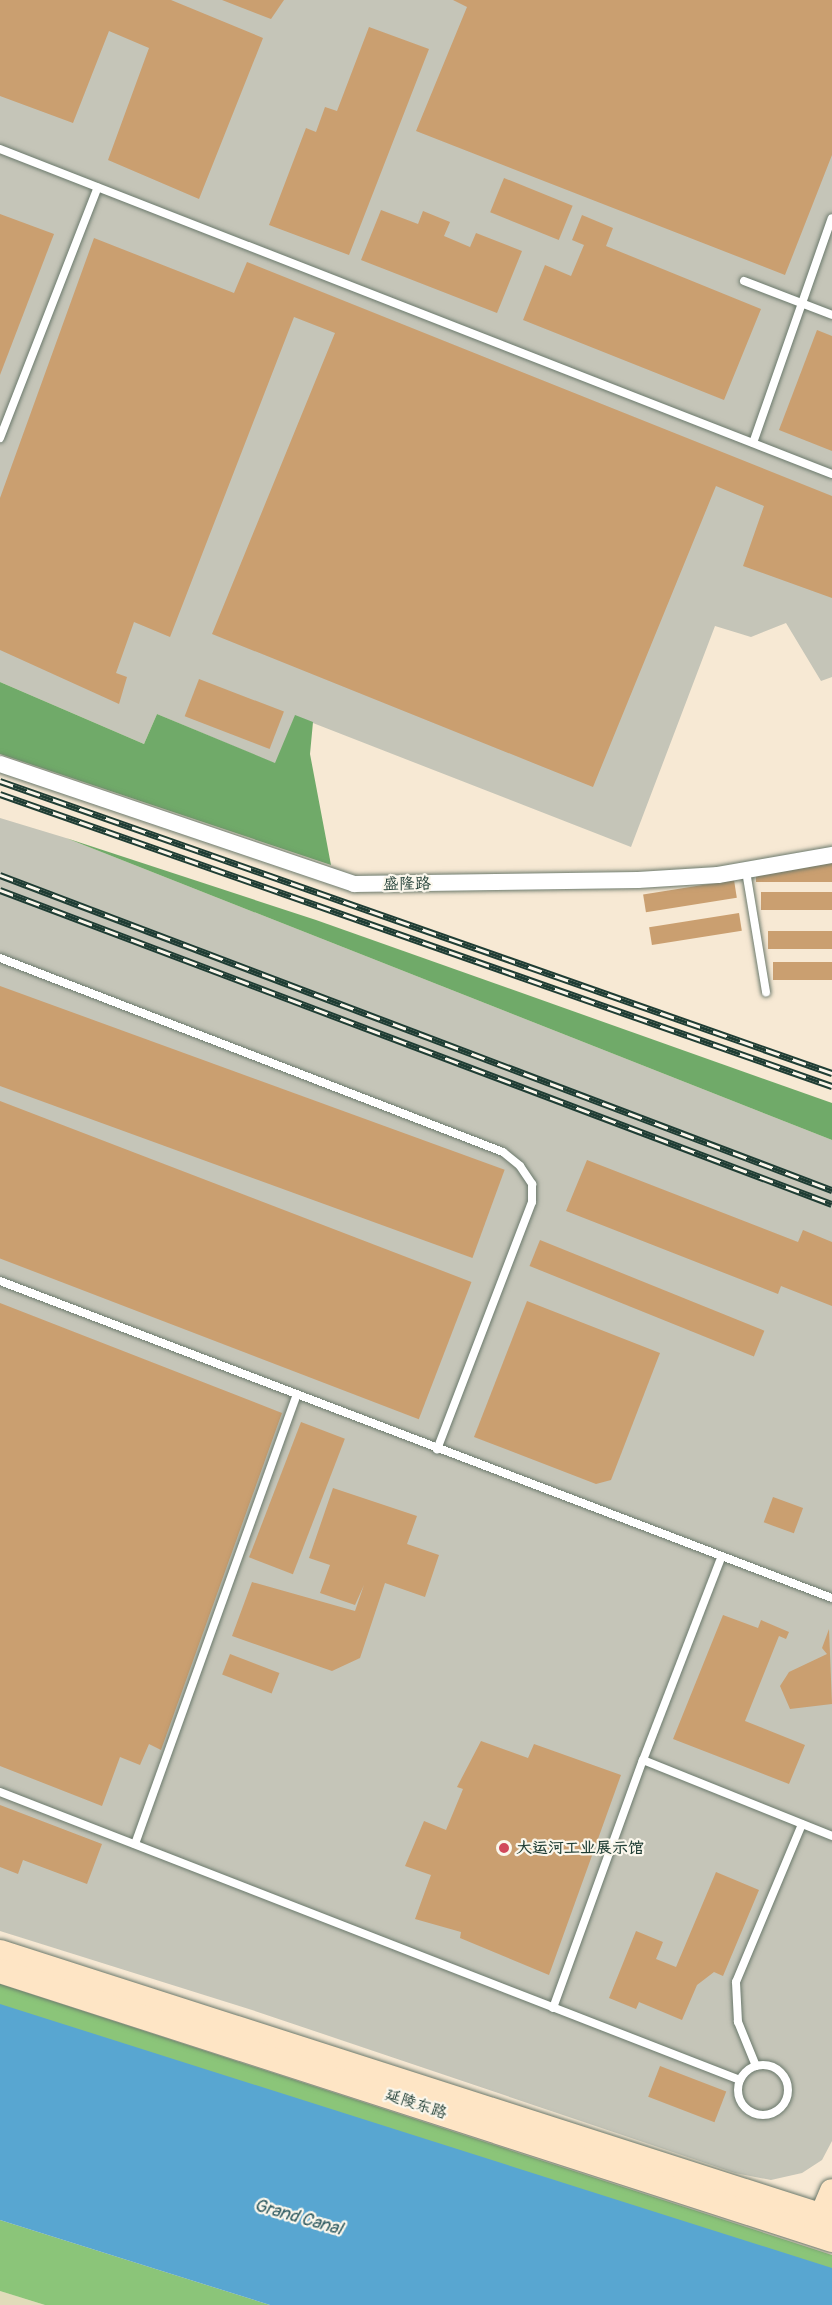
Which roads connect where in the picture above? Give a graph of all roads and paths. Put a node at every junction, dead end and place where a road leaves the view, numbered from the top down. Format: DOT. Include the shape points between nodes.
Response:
graph roads {
  1 [pos="0,149"];
  2 [pos="98,187"];
  3 [pos="832,218"];
  4 [pos="744,281"];
  5 [pos="803,304"];
  6 [pos="832,315"];
  7 [pos="0,438"];
  8 [pos="753,443"];
  9 [pos="832,474"];
  10 [pos="0,764"];
  11 [pos="832,855"];
  12 [pos="746,871"];
  13 [pos="0,958"];
  14 [pos="766,992"];
  15 [pos="0,1281"];
  16 [pos="297,1395"];
  17 [pos="437,1449"];
  18 [pos="720,1558"];
  19 [pos="832,1598"];
  20 [pos="643,1760"];
  21 [pos="0,1792"];
  22 [pos="802,1824"];
  23 [pos="832,1836"];
  24 [pos="135,1844"];
  25 [pos="0,1952"];
  26 [pos="0,1971"];
  27 [pos="553,2008"];
  28 [pos="756,2066"];
  29 [pos="740,2080"];
  30 [pos="832,2191"];
  31 [pos="825,2227"];
  1 -- 2 [label="lane"];
  2 -- 7 [label="lane"];
  2 -- 8 [label="lane"];
  3 -- 5 [label="lane"];
  4 -- 5 [label="lane"];
  5 -- 6 [label="lane"];
  5 -- 8 [label="lane"];
  8 -- 9 [label="lane"];
  10 -- 12 [label="street, 盛隆路" via="354,884 638,880"];
  11 -- 12 [label="street, 盛隆路"];
  12 -- 14 [label="lane"];
  13 -- 17 [label="lane" via="503,1152 520,1166 532,1184 532,1202"];
  15 -- 16 [label="lane"];
  16 -- 17 [label="lane"];
  16 -- 24 [label="lane"];
  17 -- 18 [label="lane"];
  18 -- 19 [label="lane"];
  18 -- 20 [label="lane"];
  20 -- 22 [label="lane"];
  20 -- 27 [label="lane"];
  21 -- 24 [label="lane"];
  22 -- 23 [label="lane"];
  22 -- 28 [label="lane" via="736,1982 738,2022"];
  24 -- 27 [label="lane"];
  25 -- 31 [label="main road, 延陵东路"];
  26 -- 31 [label="main road, 延陵东路"];
  27 -- 29 [label="lane"];
  28 -- 29 [label="lane"];
  28 -- 29 [label="lane" via="775,2068 785,2080 787,2096 778,2110 763,2115 747,2109 738,2096"];
  30 -- 31 [label="main road"];
}
